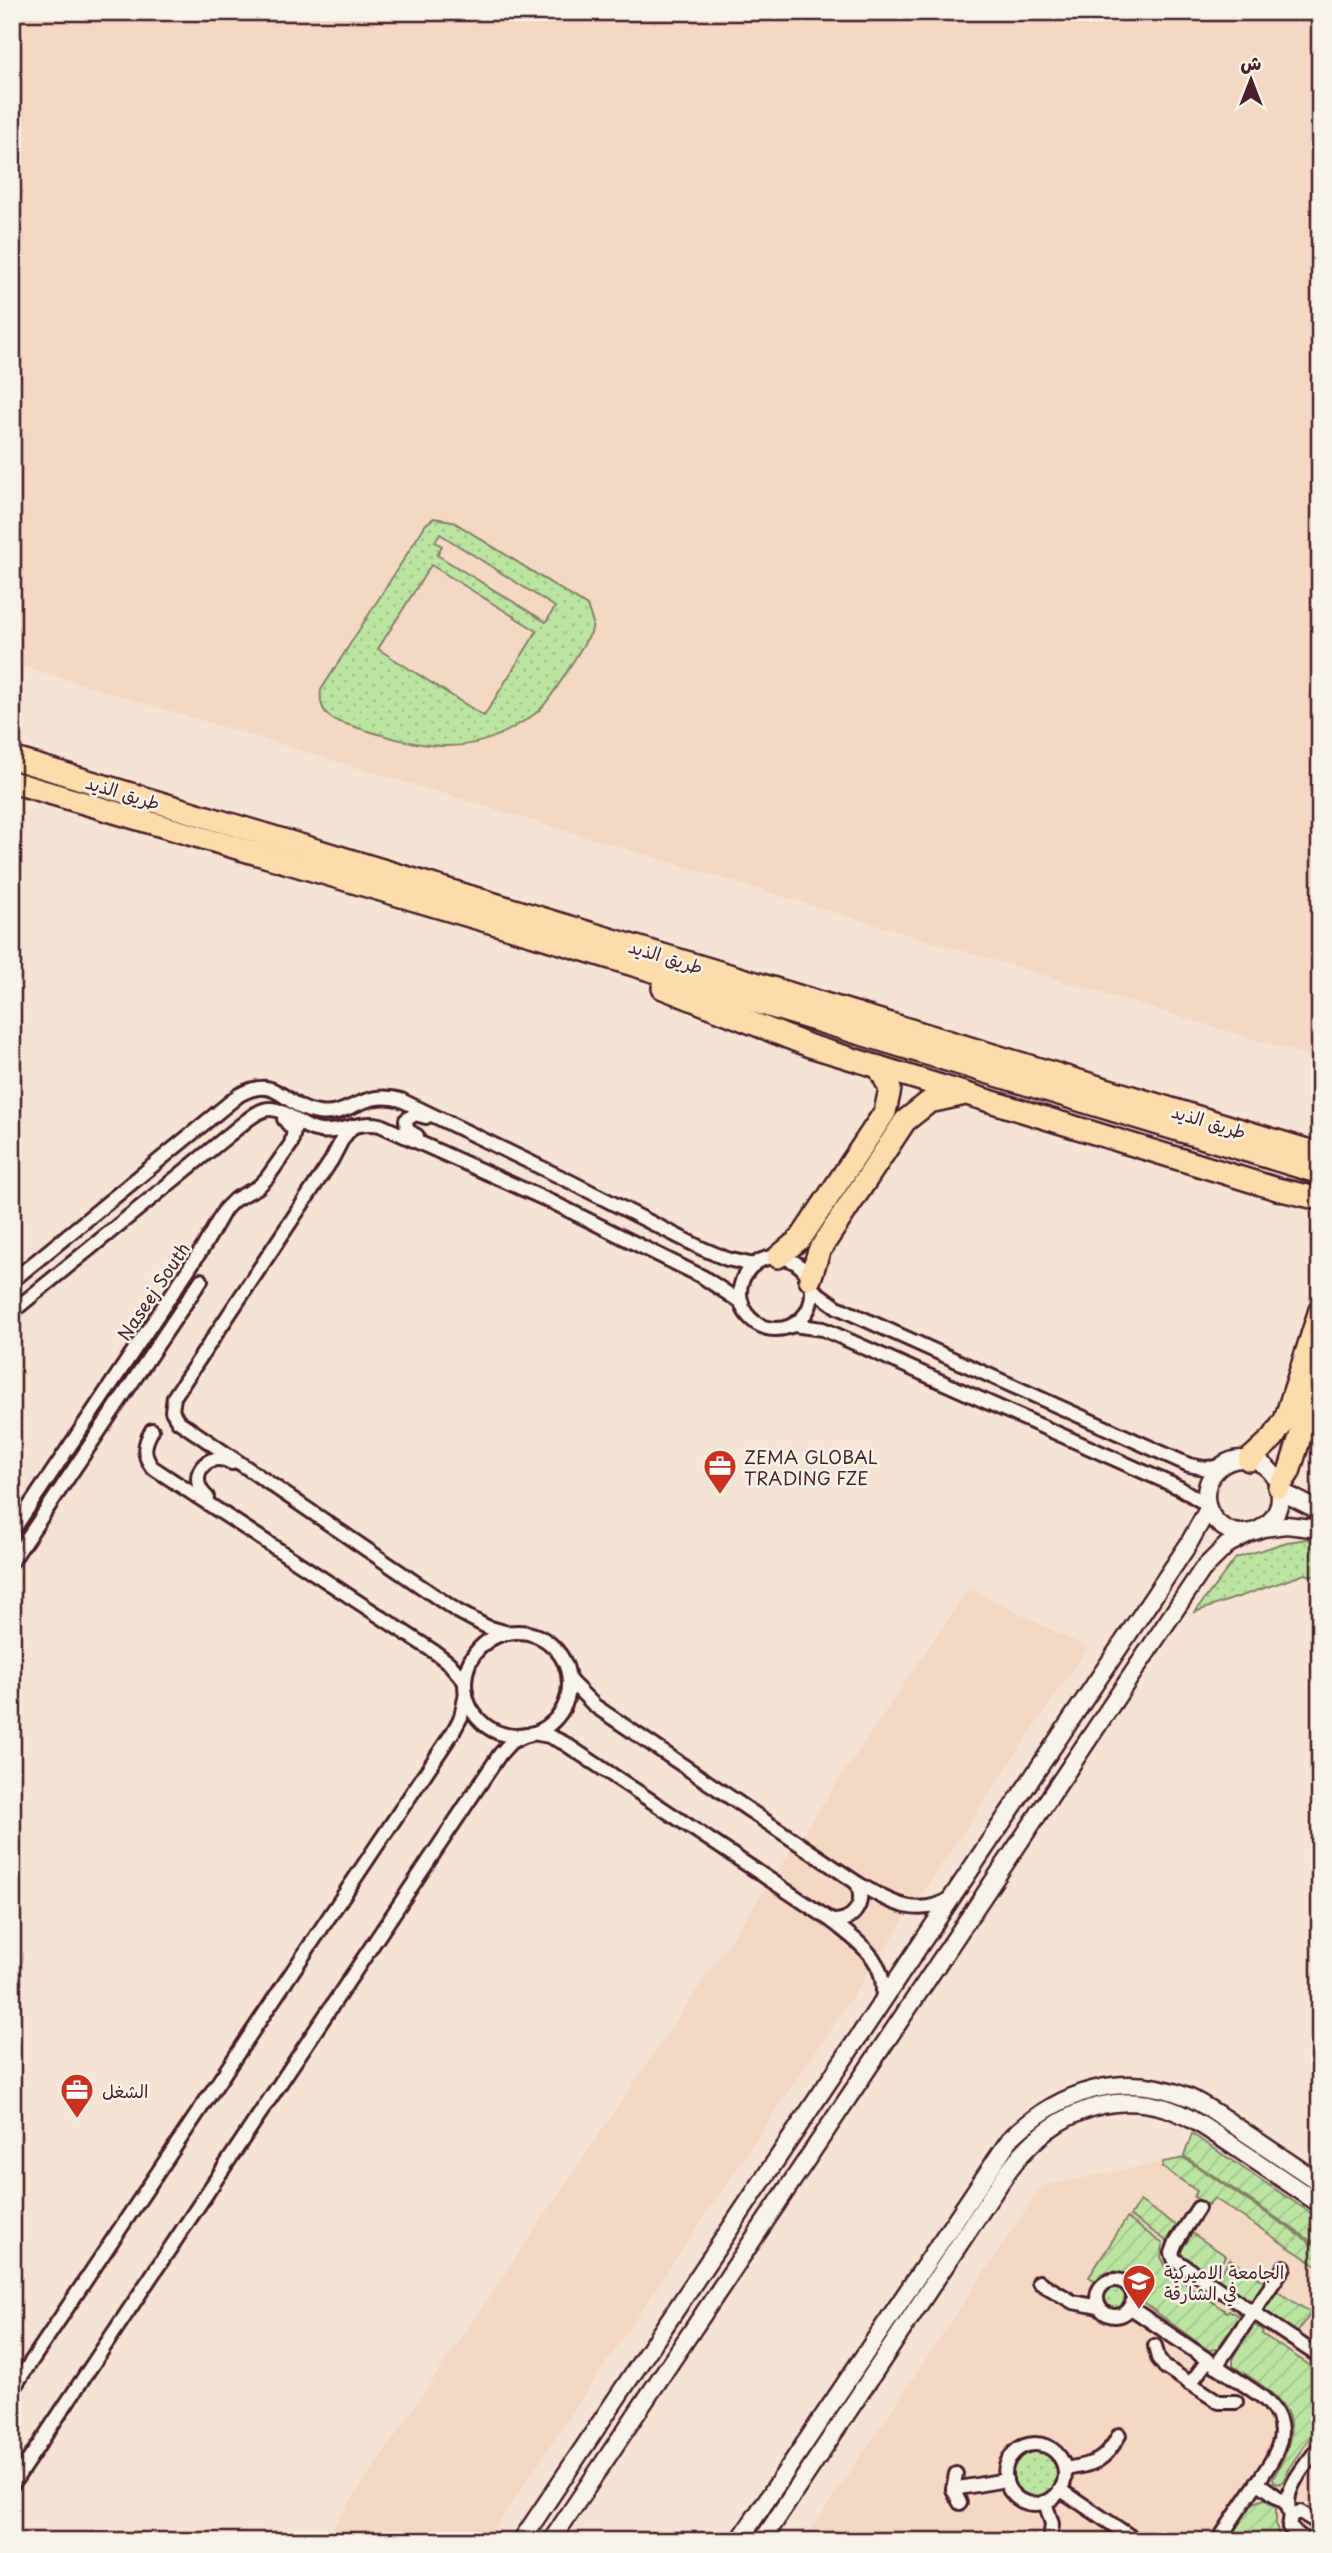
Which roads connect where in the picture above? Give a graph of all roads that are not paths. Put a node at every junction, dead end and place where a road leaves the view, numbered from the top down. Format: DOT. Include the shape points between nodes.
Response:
graph roads {
  1 [pos="12,758"];
  2 [pos="12,782"];
  3 [pos="541,937"];
  4 [pos="879,1067"];
  5 [pos="968,1094"];
  6 [pos="209,1120"];
  7 [pos="241,1125"];
  8 [pos="355,1125"];
  9 [pos="453,1125"];
  10 [pos="223,1140"];
  11 [pos="438,1151"];
  12 [pos="1318,1158"];
  13 [pos="1277,1189"];
  14 [pos="1320,1199"];
  15 [pos="1320,1212"];
  16 [pos="778,1257"];
  17 [pos="754,1265"];
  18 [pos="201,1280"];
  19 [pos="12,1281"];
  20 [pos="811,1284"];
  21 [pos="742,1303"];
  22 [pos="1320,1310"];
  23 [pos="12,1312"];
  24 [pos="793,1325"];
  25 [pos="1320,1373"];
  26 [pos="152,1430"];
  27 [pos="1249,1460"];
  28 [pos="1220,1467"];
  29 [pos="256,1474"];
  30 [pos="1280,1489"];
  31 [pos="1207,1507"];
  32 [pos="1320,1511"];
  33 [pos="225,1514"];
  34 [pos="1320,1529"];
  35 [pos="1256,1531"];
  36 [pos="12,1532"];
  37 [pos="12,1561"];
  38 [pos="508,1633"];
  39 [pos="569,1680"];
  40 [pos="465,1688"];
  41 [pos="530,1734"];
  42 [pos="857,1883"];
  43 [pos="951,1898"];
  44 [pos="832,1922"];
  45 [pos="881,2003"];
  46 [pos="1320,2182"];
  47 [pos="1320,2204"];
  48 [pos="1198,2208"];
  49 [pos="1284,2267"];
  50 [pos="1039,2282"];
  51 [pos="1099,2307"];
  52 [pos="1131,2308"];
  53 [pos="1253,2312"];
  54 [pos="1155,2346"];
  55 [pos="1320,2357"];
  56 [pos="1212,2363"];
  57 [pos="1190,2384"];
  58 [pos="12,2390"];
  59 [pos="1236,2402"];
  60 [pos="1119,2435"];
  61 [pos="1320,2446"];
  62 [pos="1065,2469"];
  63 [pos="956,2474"];
  64 [pos="1006,2480"];
  65 [pos="1257,2483"];
  66 [pos="12,2485"];
  67 [pos="953,2489"];
  68 [pos="1061,2490"];
  69 [pos="1045,2502"];
  70 [pos="960,2503"];
  71 [pos="763,2506"];
  72 [pos="1289,2509"];
  73 [pos="775,2522"];
  74 [pos="1320,2524"];
  75 [pos="521,2541"];
  76 [pos="551,2541"];
  77 [pos="740,2541"];
  78 [pos="762,2541"];
  79 [pos="1050,2541"];
  80 [pos="1137,2541"];
  81 [pos="1218,2541"];
  82 [pos="1306,2541"];
  1 -- 12 [label="highway, طريق الذيد"];
  2 -- 3 [label="highway, طريق الذيد"];
  3 -- 4 [label="highway" via="561,955"];
  3 -- 12 [label="highway, طريق الذيد"];
  4 -- 5 [label="highway"];
  4 -- 16 [label="highway" via="890,1089 885,1112 801,1238"];
  5 -- 13 [label="highway"];
  5 -- 20 [label="highway" via="929,1102 905,1121 818,1251"];
  6 -- 9 [label="street" via="239,1095 262,1087 312,1112 326,1114 370,1098 389,1097"];
  6 -- 10 [label="street" via="220,1125"];
  6 -- 19 [label="street"];
  7 -- 8 [label="street" via="269,1109 321,1132"];
  7 -- 10 [label="street"];
  7 -- 36 [label="street, Naseej South" via="276,1115 291,1125 294,1138 262,1183 225,1209"];
  8 -- 11 [label="street" via="380,1125"];
  8 -- 29 [label="street" via="172,1401 178,1421"];
  9 -- 11 [label="street" via="417,1114 406,1120 409,1132"];
  9 -- 17 [label="street" via="701,1248"];
  10 -- 23 [label="street"];
  11 -- 21 [label="street" via="703,1277"];
  13 -- 14 [label="highway"];
  13 -- 15 [label="highway"];
  16 -- 17 [label="street"];
  16 -- 20 [label="street" via="800,1266"];
  17 -- 21 [label="street" via="742,1282"];
  18 -- 37 [label="street"];
  20 -- 24 [label="street" via="810,1306"];
  20 -- 28 [label="street" via="837,1307 1189,1465"];
  21 -- 24 [label="street" via="751,1319 765,1327"];
  22 -- 27 [label="highway" via="1285,1420"];
  24 -- 31 [label="street" via="823,1329 1180,1488"];
  25 -- 30 [label="highway"];
  26 -- 33 [label="street" via="144,1449 150,1464"];
  27 -- 28 [label="street" via="1234,1460"];
  27 -- 30 [label="street" via="1266,1467"];
  28 -- 31 [label="street" via="1208,1484"];
  29 -- 33 [label="street" via="223,1459 201,1467 197,1476 200,1491"];
  29 -- 38 [label="street" via="467,1618"];
  30 -- 32 [label="street"];
  30 -- 35 [label="street" via="1275,1516"];
  31 -- 35 [label="street" via="1221,1527 1234,1533"];
  31 -- 43 [label="street" via="1188,1545"];
  33 -- 40 [label="street" via="443,1657"];
  34 -- 35 [label="street" via="1297,1525"];
  35 -- 76 [label="street" via="1227,1545 1202,1570"];
  38 -- 39 [label="street" via="525,1633 546,1641 561,1656"];
  38 -- 40 [label="street" via="481,1646 469,1663"];
  39 -- 41 [label="street" via="567,1699 557,1716"];
  39 -- 42 [label="street" via="595,1706"];
  40 -- 41 [label="street" via="475,1714 492,1730"];
  40 -- 58 [label="street" via="461,1717 453,1732"];
  41 -- 44 [label="street" via="564,1743"];
  41 -- 66 [label="street" via="500,1754"];
  42 -- 43 [label="street" via="914,1909 934,1907"];
  42 -- 44 [label="street" via="860,1902 855,1913"];
  43 -- 45 [label="street"];
  44 -- 45 [label="street" via="875,1959 883,1980"];
  45 -- 75 [label="street"];
  46 -- 71 [label="street" via="1215,2112 1163,2090 1107,2087 1054,2104 1010,2139"];
  47 -- 73 [label="street" via="1207,2128 1166,2108 1110,2105 1056,2123 1037,2136 1015,2162"];
  48 -- 53 [label="street" via="1176,2242 1174,2259"];
  49 -- 53 [label="street"];
  50 -- 51 [label="street" via="1077,2304"];
  51 -- 52 [label="street" via="1117,2316"];
  51 -- 52 [label="street" via="1100,2288 1117,2280 1132,2290"];
  52 -- 56 [label="street"];
  53 -- 55 [label="street"];
  53 -- 56 [label="street"];
  54 -- 57 [label="street" via="1165,2367"];
  56 -- 57 [label="street"];
  56 -- 65 [label="street" via="1269,2403 1279,2421 1277,2452"];
  57 -- 59 [label="street" via="1219,2402"];
  60 -- 62 [label="street" via="1110,2452 1099,2460"];
  61 -- 72 [label="street" via="1289,2493"];
  62 -- 64 [label="street" via="1051,2448 1027,2445 1012,2455"];
  62 -- 68 [label="street"];
  63 -- 67 [label="street"];
  64 -- 67 [label="street"];
  64 -- 69 [label="street" via="1020,2500"];
  65 -- 72 [label="street"];
  65 -- 81 [label="street"];
  67 -- 70 [label="street"];
  68 -- 69 [label="street"];
  68 -- 80 [label="street"];
  69 -- 79 [label="street" via="1052,2525"];
  71 -- 73 [label="street" via="775,2503"];
  71 -- 77 [label="street"];
  72 -- 74 [label="street"];
  72 -- 82 [label="street" via="1289,2527"];
  73 -- 78 [label="street"];
}
